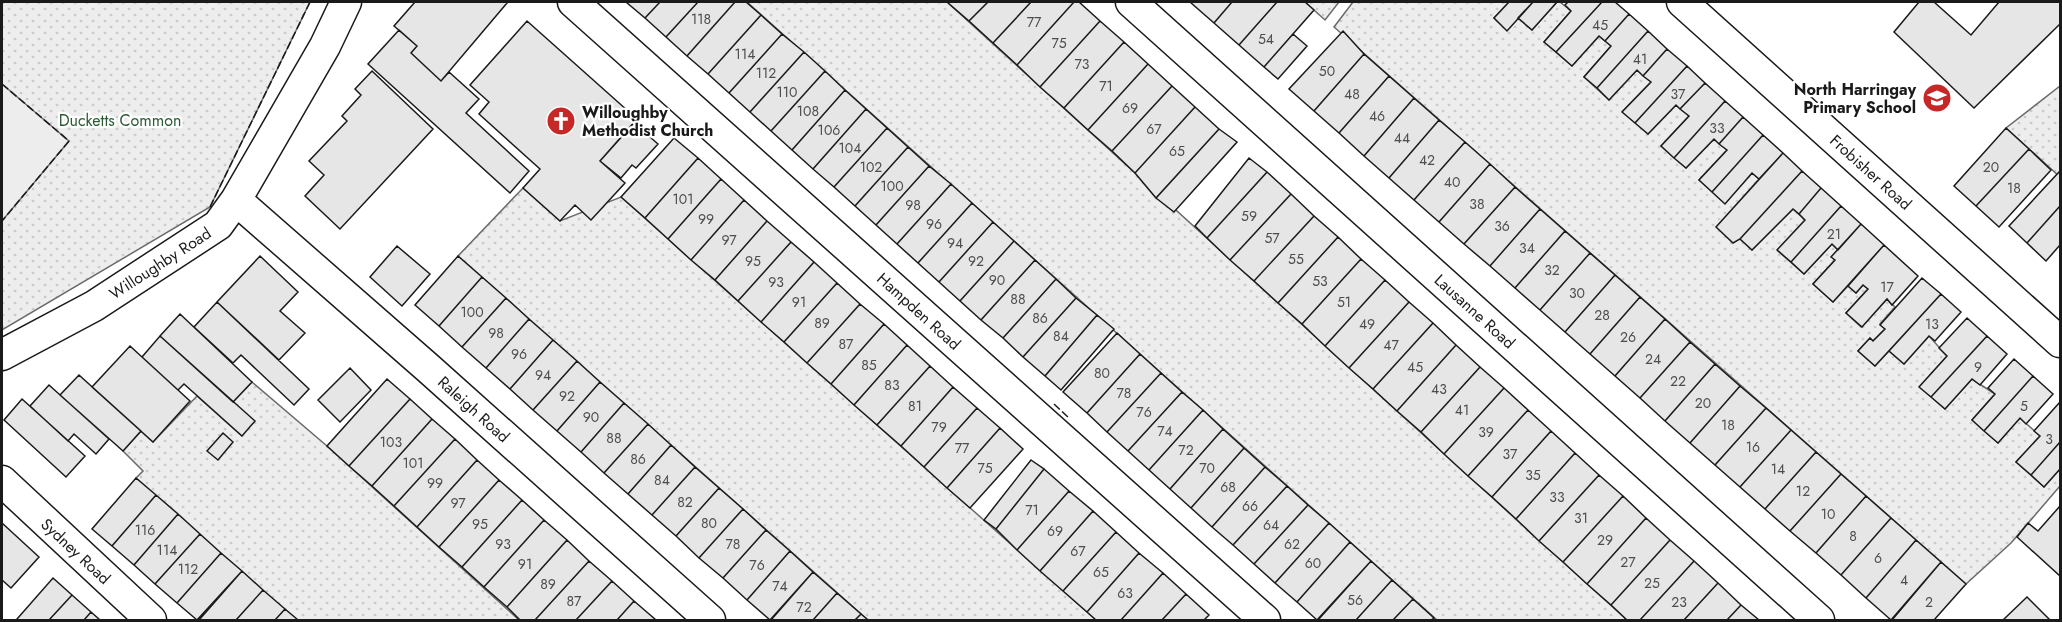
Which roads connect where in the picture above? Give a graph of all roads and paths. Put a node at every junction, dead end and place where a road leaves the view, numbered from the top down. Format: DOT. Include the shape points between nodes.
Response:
graph roads {
  1 [pos="346,2"];
  2 [pos="573,2"];
  3 [pos="1131,2"];
  4 [pos="1682,2"];
  5 [pos="236,200"];
  6 [pos="2061,342"];
  7 [pos="2,355"];
  8 [pos="2,481"];
  9 [pos="151,621"];
  10 [pos="710,621"];
  11 [pos="1265,621"];
  12 [pos="1819,621"];
  1 -- 5 [label="street, Willoughby Road" via="325,46"];
  2 -- 11 [label="street, Hampden Road"];
  3 -- 12 [label="street, Lausanne Road"];
  4 -- 6 [label="street, Frobisher Road"];
  5 -- 7 [label="street, Willoughby Road" via="218,225 94,306"];
  5 -- 10 [label="street, Raleigh Road"];
  8 -- 9 [label="street, Sydney Road"];
}
